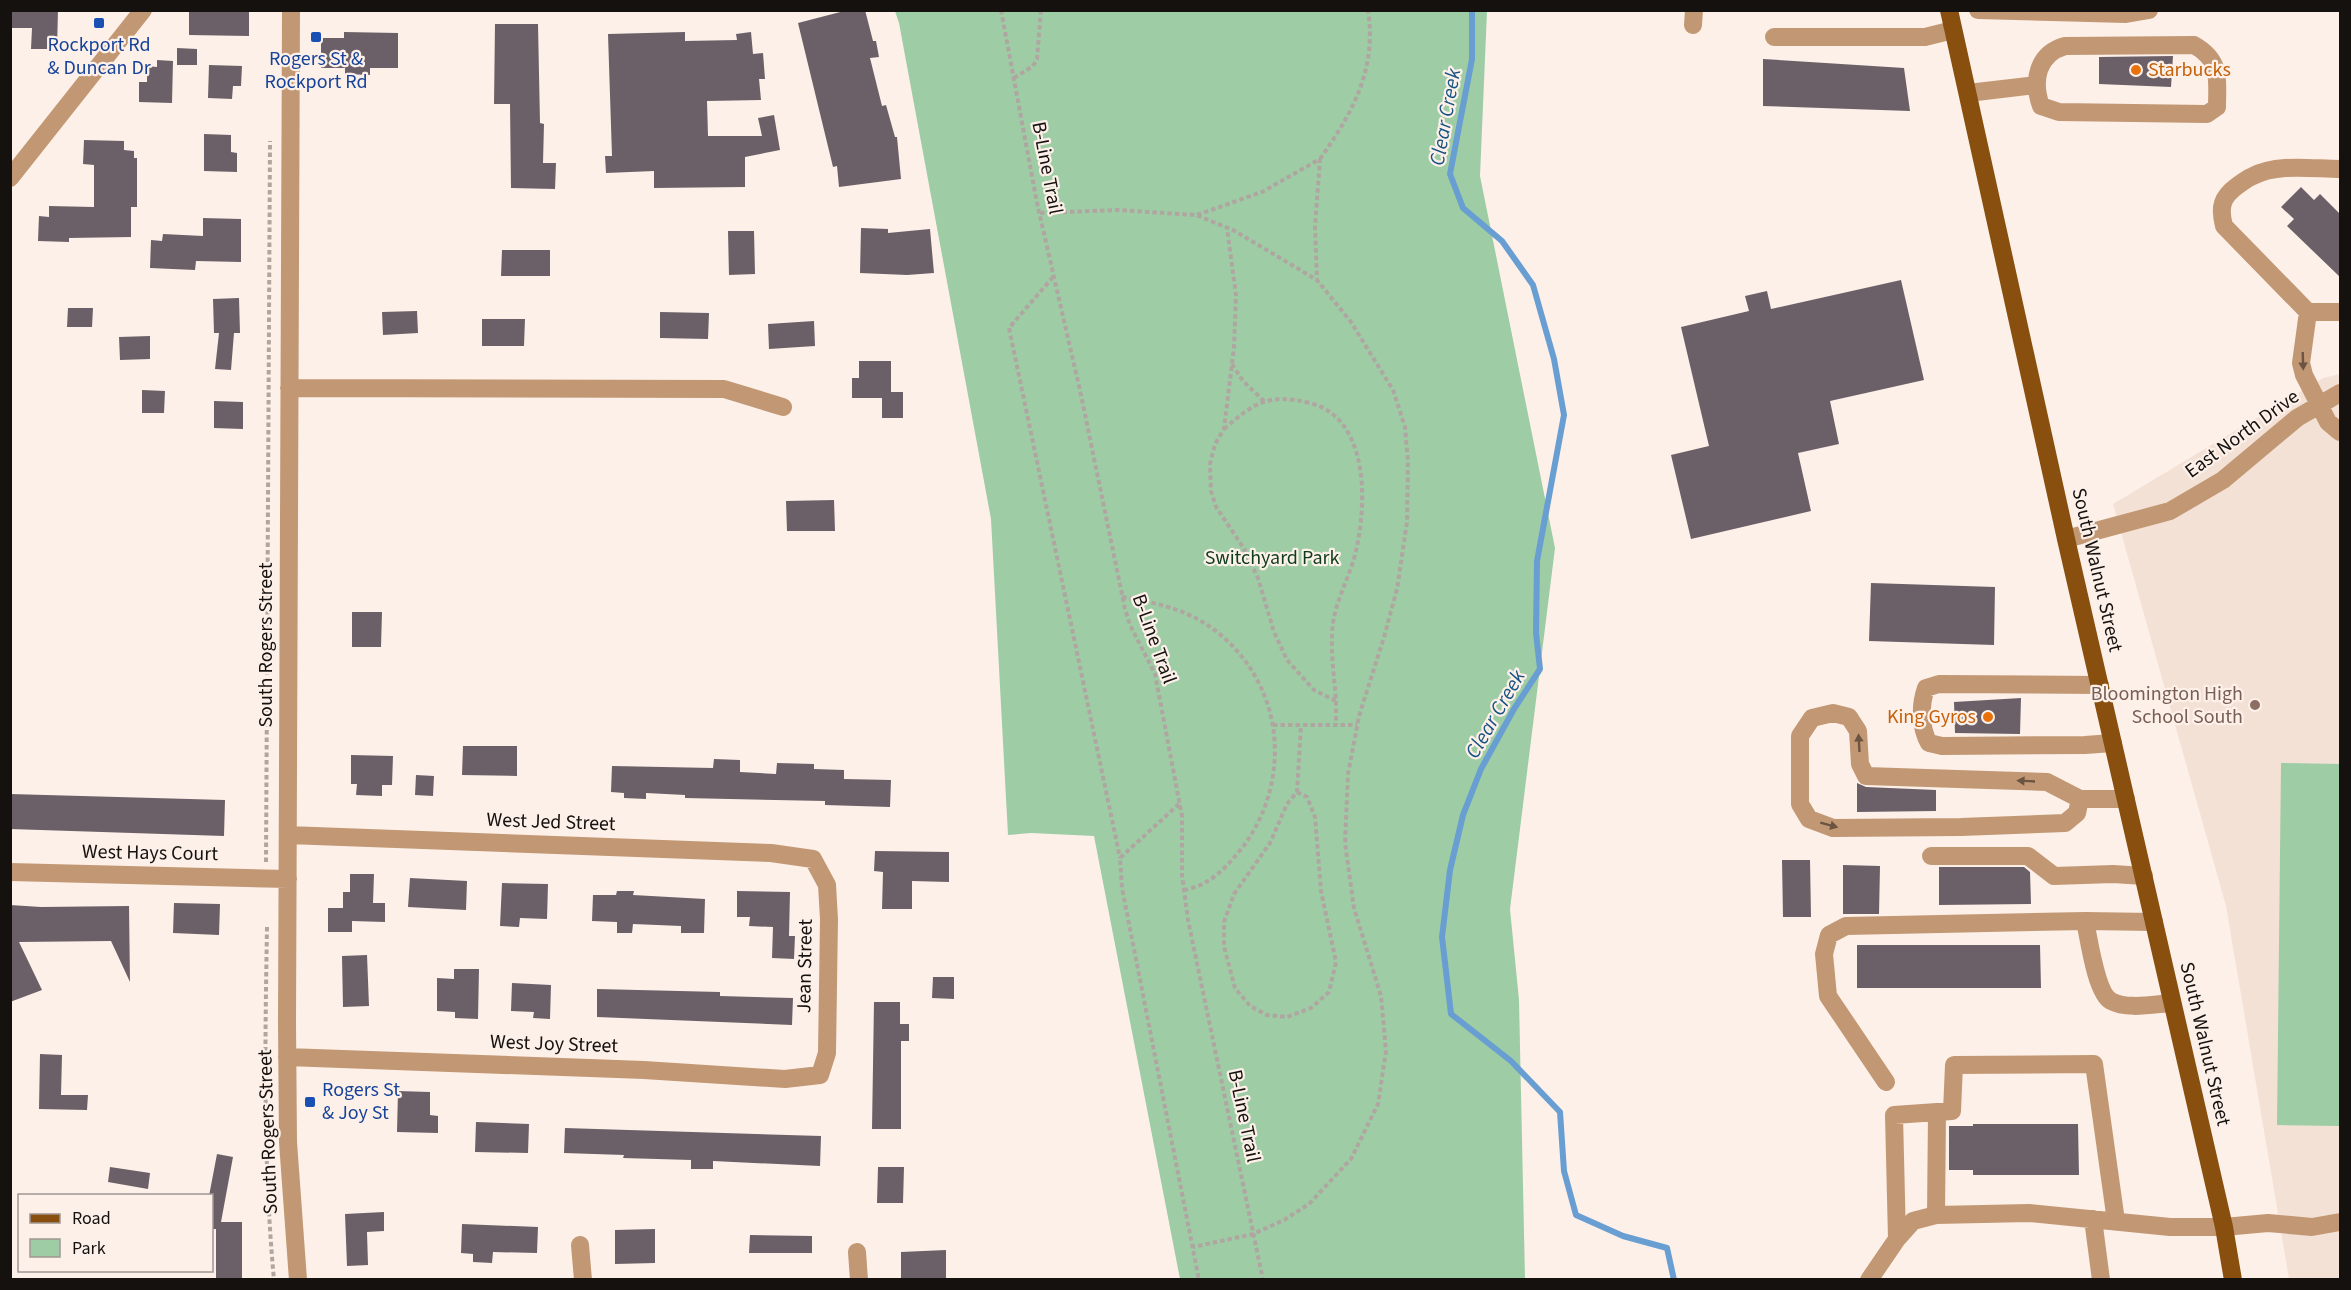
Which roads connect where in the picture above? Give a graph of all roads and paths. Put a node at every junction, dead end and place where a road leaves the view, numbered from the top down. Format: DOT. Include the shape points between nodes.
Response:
graph roads {
  1 [pos="143,10"];
  2 [pos="291,10"];
  3 [pos="1001,10"];
  4 [pos="1041,10"];
  5 [pos="1368,10"];
  6 [pos="1949,10"];
  7 [pos="1978,10"];
  8 [pos="2149,10"];
  9 [pos="1953,30"];
  10 [pos="1774,37"];
  11 [pos="1014,78"];
  12 [pos="2036,86"];
  13 [pos="1968,93"];
  14 [pos="270,138"];
  15 [pos="1320,159"];
  16 [pos="2340,169"];
  17 [pos="10,178"];
  18 [pos="1040,213"];
  19 [pos="1196,215"];
  20 [pos="1227,228"];
  21 [pos="1054,276"];
  22 [pos="1317,280"];
  23 [pos="2308,312"];
  24 [pos="2340,312"];
  25 [pos="1232,363"];
  26 [pos="289,388"];
  27 [pos="2340,393"];
  28 [pos="1265,402"];
  29 [pos="2319,405"];
  30 [pos="783,407"];
  31 [pos="1224,429"];
  32 [pos="2340,432"];
  33 [pos="2066,539"];
  34 [pos="1122,597"];
  35 [pos="2100,685"];
  36 [pos="1336,701"];
  37 [pos="1357,724"];
  38 [pos="1273,725"];
  39 [pos="1301,725"];
  40 [pos="1336,725"];
  41 [pos="2113,743"];
  42 [pos="1297,792"];
  43 [pos="2080,799"];
  44 [pos="2126,799"];
  45 [pos="1179,804"];
  46 [pos="288,836"];
  47 [pos="1931,856"];
  48 [pos="1120,858"];
  49 [pos="813,859"];
  50 [pos="266,862"];
  51 [pos="10,872"];
  52 [pos="2144,876"];
  53 [pos="288,879"];
  54 [pos="1185,890"];
  55 [pos="2085,921"];
  56 [pos="2154,922"];
  57 [pos="267,925"];
  58 [pos="2172,1003"];
  59 [pos="287,1057"];
  60 [pos="820,1075"];
  61 [pos="1886,1082"];
  62 [pos="1937,1112"];
  63 [pos="1936,1215"];
  64 [pos="2093,1219"];
  65 [pos="2116,1221"];
  66 [pos="2340,1222"];
  67 [pos="2224,1227"];
  68 [pos="1253,1234"];
  69 [pos="1897,1239"];
  70 [pos="580,1245"];
  71 [pos="1193,1247"];
  72 [pos="857,1252"];
  73 [pos="274,1280"];
  74 [pos="298,1280"];
  75 [pos="583,1280"];
  76 [pos="859,1280"];
  77 [pos="1199,1280"];
  78 [pos="1263,1280"];
  79 [pos="1869,1280"];
  80 [pos="2101,1280"];
  81 [pos="2233,1280"];
  1 -- 17 [label="street"];
  2 -- 26 [label="street, South Rogers Street"];
  3 -- 11 [label="path, B-Line Trail"];
  4 -- 11 [label="path" via="1037,59"];
  5 -- 15 [label="path" via="1369,59 1362,87"];
  6 -- 9 [label="main road, South Walnut Street"];
  7 -- 8 [label="street" via="2126,14"];
  9 -- 10 [label="street" via="1925,37"];
  9 -- 13 [label="main road, South Walnut Street"];
  11 -- 18 [label="path, B-Line Trail"];
  12 -- 12 [label="street" via="2041,106 2059,112 2207,114 2217,107 2218,74 2208,53 2194,45 2065,46 2044,58"];
  12 -- 13 [label="street"];
  13 -- 33 [label="main road, South Walnut Street"];
  14 -- 50 [label="path"];
  15 -- 19 [label="path" via="1262,192"];
  15 -- 22 [label="path"];
  16 -- 23 [label="street" via="2274,169 2253,176 2227,194 2221,204 2224,226"];
  18 -- 19 [label="path" via="1118,210"];
  18 -- 21 [label="path, B-Line Trail"];
  19 -- 20 [label="path"];
  20 -- 22 [label="path"];
  20 -- 25 [label="path" via="1236,295"];
  21 -- 34 [label="path, B-Line Trail"];
  21 -- 48 [label="path" via="1009,328"];
  22 -- 37 [label="path" via="1351,322 1393,390 1405,427 1407,522 1397,590"];
  23 -- 24 [label="street"];
  23 -- 29 [label="street, one-way" via="2301,363"];
  25 -- 28 [label="path" via="1243,381"];
  25 -- 31 [label="path"];
  26 -- 30 [label="street" via="724,389"];
  26 -- 46 [label="street, South Rogers Street"];
  27 -- 29 [label="street, East North Drive"];
  28 -- 31 [label="path" via="1249,407"];
  28 -- 36 [label="path" via="1293,399 1318,405 1336,417 1354,441 1361,470 1362,516 1353,562 1333,624"];
  29 -- 32 [label="street" via="2328,422"];
  29 -- 33 [label="street, East North Drive" via="2297,418 2223,480 2170,511"];
  31 -- 36 [label="path" via="1210,464 1216,507 1258,578 1287,660 1314,690"];
  33 -- 35 [label="main road, South Walnut Street"];
  34 -- 38 [label="path" via="1170,606 1195,617 1223,637 1248,664 1265,697"];
  34 -- 45 [label="path, B-Line Trail" via="1130,625 1155,674"];
  35 -- 41 [label="main road, South Walnut Street"];
  35 -- 41 [label="street" via="1939,684 1926,688 1923,734 1929,743 1942,746"];
  36 -- 40 [label="path"];
  37 -- 40 [label="path"];
  37 -- 68 [label="path" via="1348,774 1345,843 1354,908 1381,996 1386,1051 1378,1104 1351,1159 1309,1204"];
  38 -- 39 [label="path"];
  38 -- 54 [label="path" via="1275,765 1269,799 1254,831 1236,856 1207,882"];
  39 -- 40 [label="path"];
  39 -- 42 [label="path"];
  41 -- 44 [label="main road, South Walnut Street"];
  42 -- 42 [label="path" via="1307,797 1316,817 1321,891 1336,962 1329,993 1311,1008 1287,1017 1268,1015 1250,1006 1235,988 1224,947 1224,922 1234,894 1270,843 1287,804"];
  43 -- 43 [label="street, one-way" via="2047,782 1866,776 1860,764 1858,731 1849,717 1833,713 1812,718 1800,736 1800,804 1809,819 1833,828 2065,823 2077,813"];
  43 -- 44 [label="street"];
  44 -- 52 [label="main road, South Walnut Street"];
  45 -- 48 [label="path"];
  45 -- 54 [label="path, B-Line Trail"];
  46 -- 49 [label="street, West Jed Street" via="771,853"];
  46 -- 53 [label="street, South Rogers Street"];
  47 -- 52 [label="street" via="2028,856 2054,876"];
  48 -- 71 [label="path" via="1122,888"];
  49 -- 60 [label="street, Jean Street" via="827,885 829,919 827,1053"];
  51 -- 53 [label="street, West Hays Court"];
  52 -- 56 [label="main road, South Walnut Street"];
  53 -- 59 [label="street, South Rogers Street"];
  54 -- 68 [label="path, B-Line Trail"];
  55 -- 56 [label="street"];
  55 -- 58 [label="street" via="2101,991 2110,1001 2124,1005"];
  55 -- 61 [label="street" via="1846,926 1829,935 1824,954 1828,996"];
  56 -- 58 [label="main road, South Walnut Street"];
  57 -- 73 [label="path" via="264,1037"];
  58 -- 67 [label="main road, South Walnut Street"];
  59 -- 60 [label="street, West Joy Street" via="785,1078"];
  59 -- 74 [label="street, South Rogers Street" via="288,1142"];
  62 -- 63 [label="street"];
  62 -- 65 [label="street" via="1952,1111 1954,1065 2094,1064"];
  62 -- 69 [label="street" via="1894,1115"];
  63 -- 64 [label="street" via="2029,1213"];
  63 -- 69 [label="street" via="1913,1221"];
  64 -- 65 [label="street"];
  64 -- 80 [label="street"];
  65 -- 67 [label="street"];
  66 -- 67 [label="street" via="2313,1227 2268,1223"];
  67 -- 81 [label="main road, South Walnut Street"];
  68 -- 71 [label="path"];
  68 -- 78 [label="path, B-Line Trail"];
  69 -- 79 [label="street"];
  70 -- 75 [label="street"];
  71 -- 77 [label="path"];
  72 -- 76 [label="street"];
}
